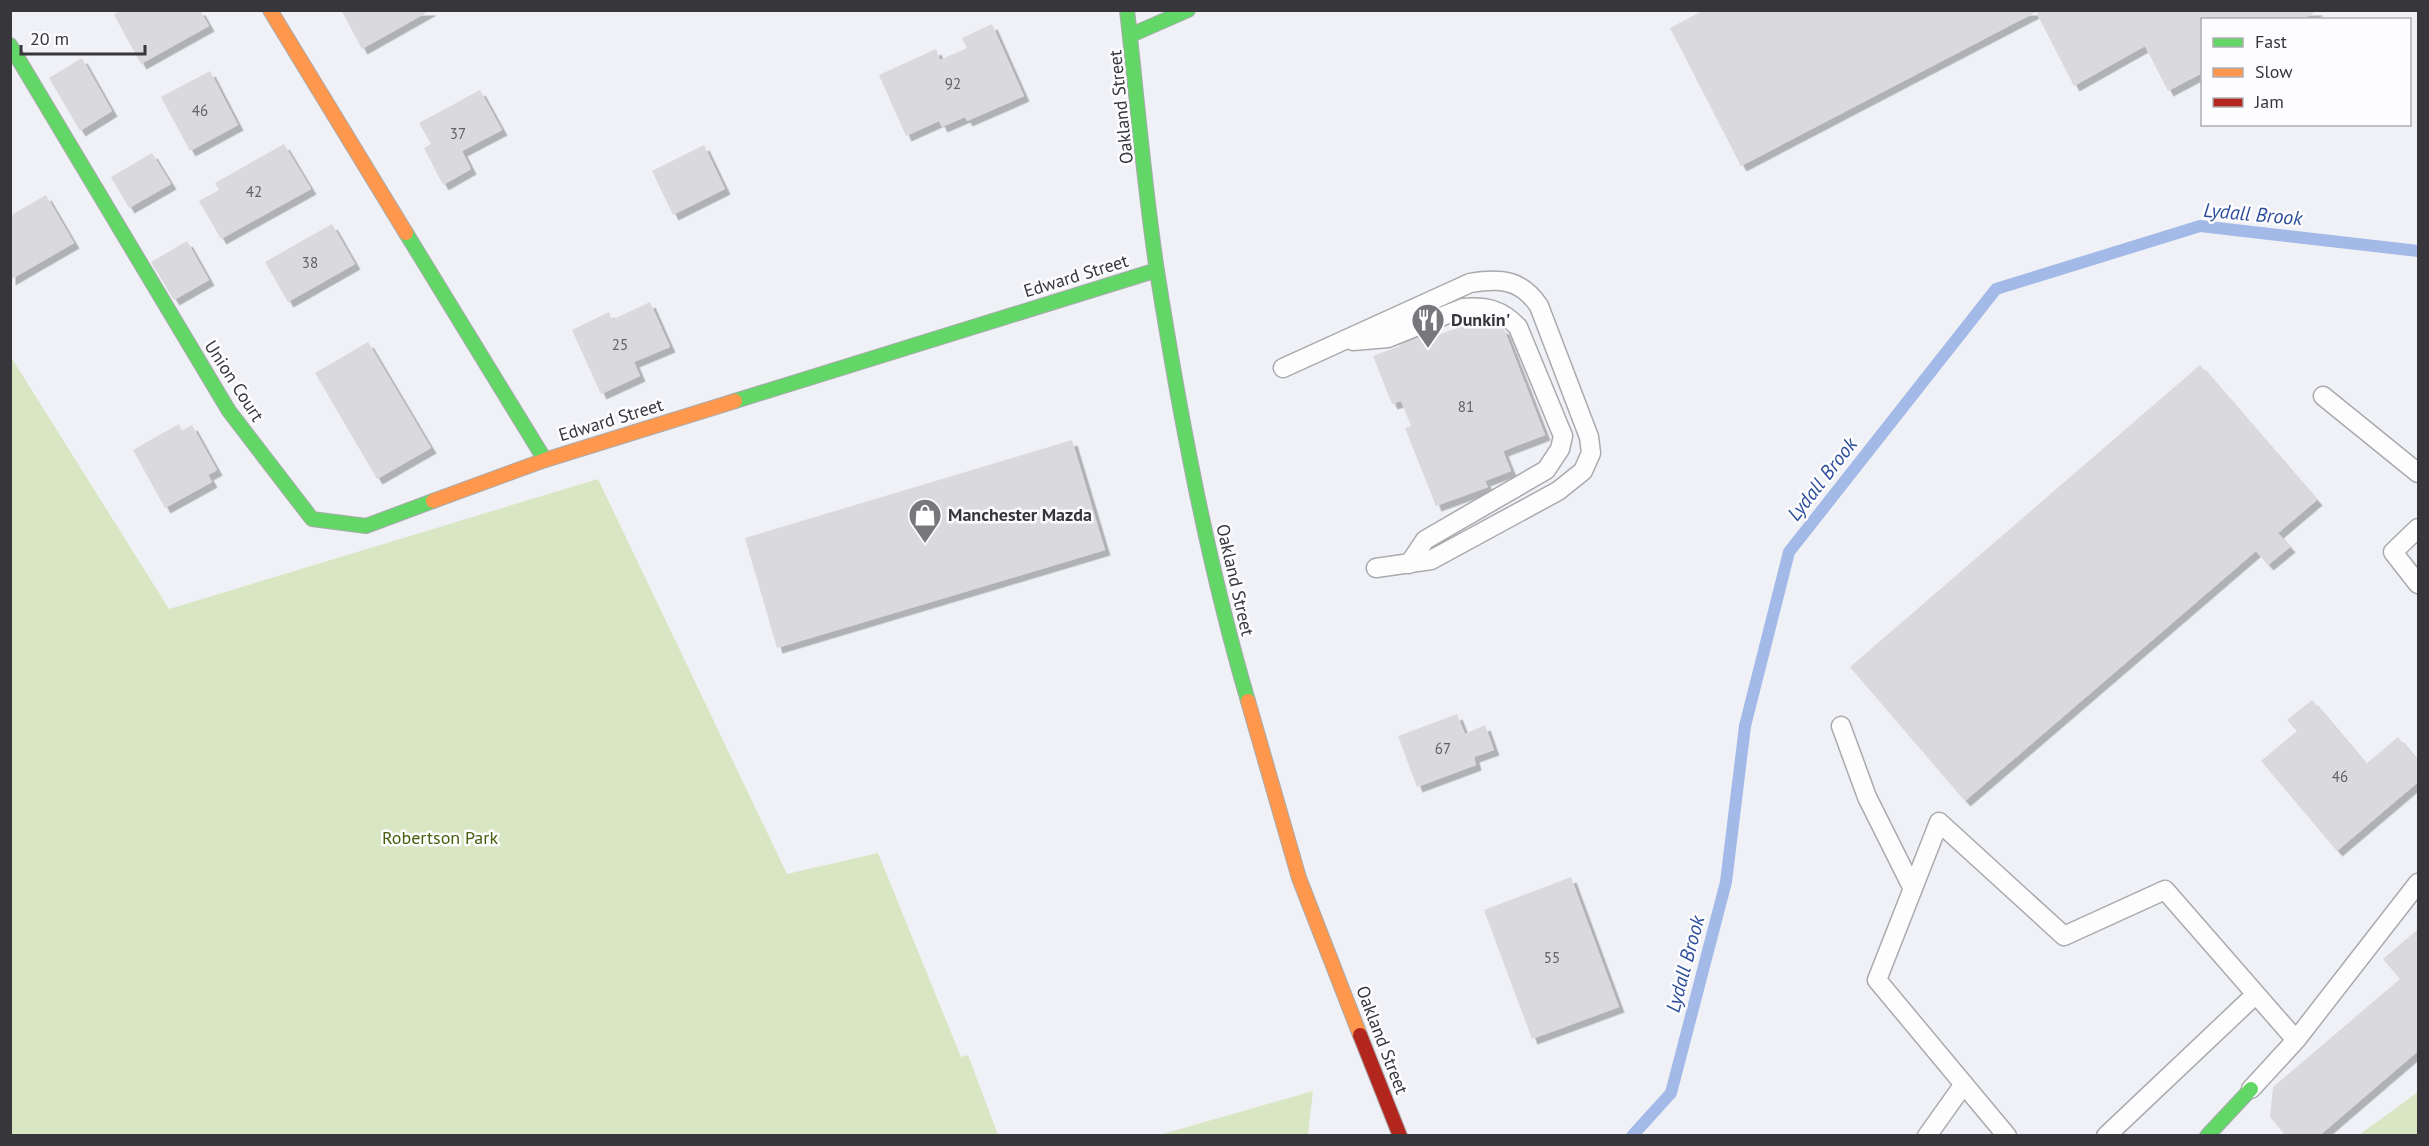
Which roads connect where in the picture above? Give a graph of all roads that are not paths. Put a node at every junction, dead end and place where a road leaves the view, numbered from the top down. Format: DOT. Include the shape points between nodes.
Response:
graph roads {
  1 [pos="270,10"];
  2 [pos="1127,10"];
  3 [pos="1188,10"];
  4 [pos="1131,35"];
  5 [pos="10,45"];
  6 [pos="1157,270"];
  7 [pos="1342,341"];
  8 [pos="1283,368"];
  9 [pos="2323,396"];
  10 [pos="545,460"];
  11 [pos="2418,473"];
  12 [pos="2418,528"];
  13 [pos="1409,564"];
  14 [pos="1376,568"];
  15 [pos="2418,584"];
  16 [pos="1841,726"];
  17 [pos="2418,884"];
  18 [pos="1913,889"];
  19 [pos="2255,995"];
  20 [pos="2296,1040"];
  21 [pos="1964,1084"];
  22 [pos="2251,1089"];
  23 [pos="2112,1133"];
  24 [pos="1400,1136"];
  25 [pos="1927,1136"];
  26 [pos="2007,1136"];
  27 [pos="2207,1136"];
  1 -- 10 [label="street, Edward Street"];
  2 -- 4 [label="street, Oakland Street"];
  3 -- 4 [label="street"];
  4 -- 6 [label="street, Oakland Street"];
  5 -- 10 [label="street, Union Court" via="229,411 312,519 366,526"];
  6 -- 10 [label="street, Edward Street"];
  6 -- 24 [label="street, Oakland Street" via="1195,484 1230,640 1299,878"];
  7 -- 8 [label="lane"];
  7 -- 13 [label="lane" via="1388,338 1463,308 1494,310 1508,316 1518,327 1563,436 1560,449 1546,470 1425,540"];
  7 -- 13 [label="lane" via="1470,283 1515,283 1531,293 1539,306 1589,437 1591,453 1583,471 1558,491 1431,560"];
  9 -- 11 [label="lane"];
  12 -- 15 [label="lane" via="2393,552"];
  13 -- 14 [label="lane"];
  16 -- 18 [label="lane" via="1867,798"];
  17 -- 20 [label="lane"];
  18 -- 19 [label="lane" via="1939,822 2064,936 2165,890"];
  18 -- 21 [label="lane" via="1876,980"];
  19 -- 20 [label="lane"];
  19 -- 23 [label="lane"];
  20 -- 22 [label="lane"];
  21 -- 25 [label="lane"];
  21 -- 26 [label="lane"];
  22 -- 27 [label="street"];
}
